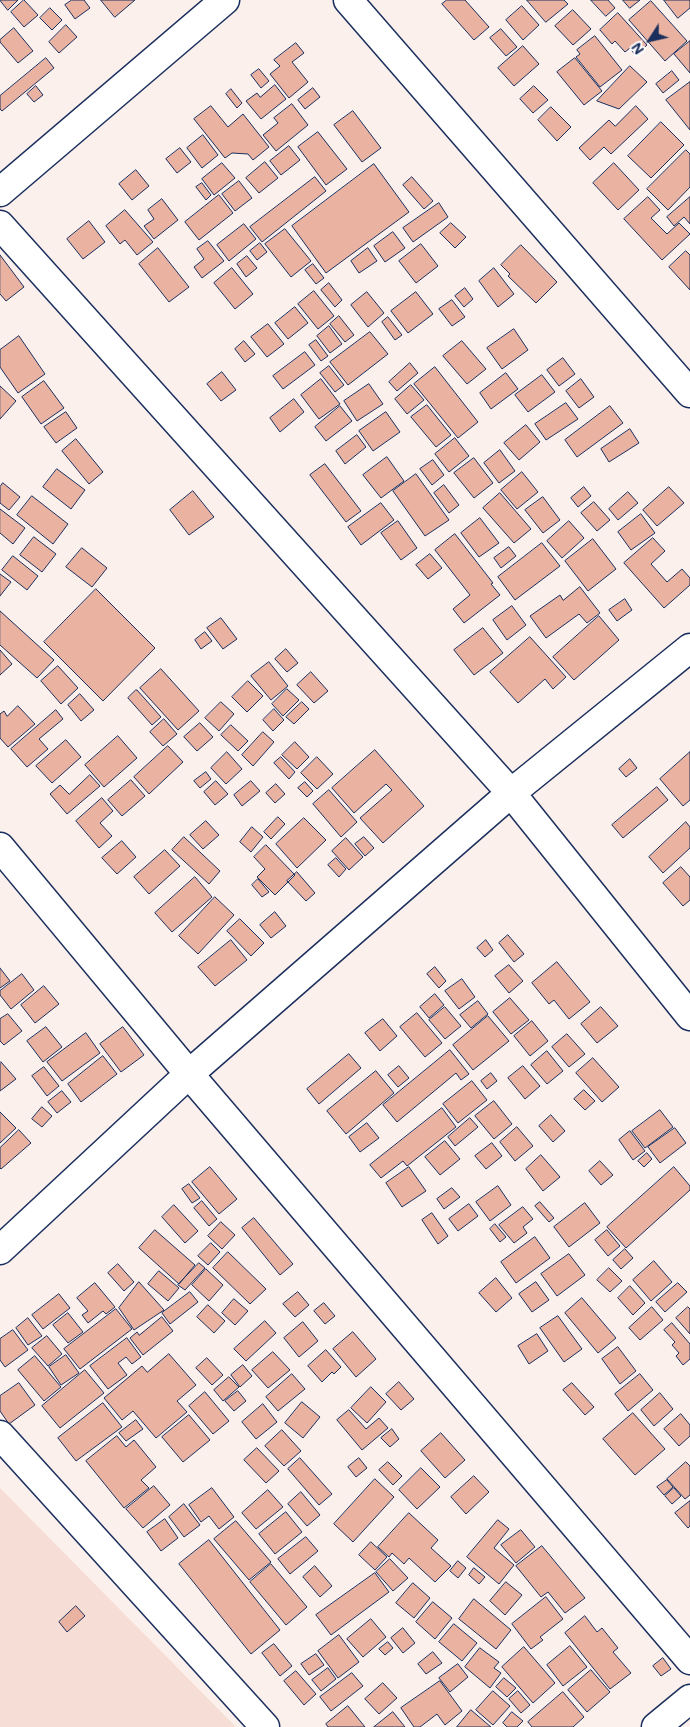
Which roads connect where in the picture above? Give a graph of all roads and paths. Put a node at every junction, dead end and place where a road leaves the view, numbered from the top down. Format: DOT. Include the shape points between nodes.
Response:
graph roads {
  1 [pos="225,0"];
  2 [pos="348,0"];
  3 [pos="0,192"];
  4 [pos="0,225"];
  5 [pos="690,393"];
  6 [pos="690,648"];
  7 [pos="511,793"];
  8 [pos="0,847"];
  9 [pos="690,1016"];
  10 [pos="189,1074"];
  11 [pos="0,1250"];
  12 [pos="0,1435"];
  13 [pos="690,1660"];
  14 [pos="690,1699"];
  15 [pos="265,1727"];
  16 [pos="656,1727"];
  1 -- 3 [label="street"];
  2 -- 5 [label="street"];
  4 -- 7 [label="street"];
  6 -- 7 [label="street"];
  7 -- 9 [label="street"];
  7 -- 10 [label="street"];
  8 -- 10 [label="street"];
  10 -- 11 [label="street"];
  10 -- 13 [label="street"];
  12 -- 15 [label="street"];
  14 -- 16 [label="street"];
}
